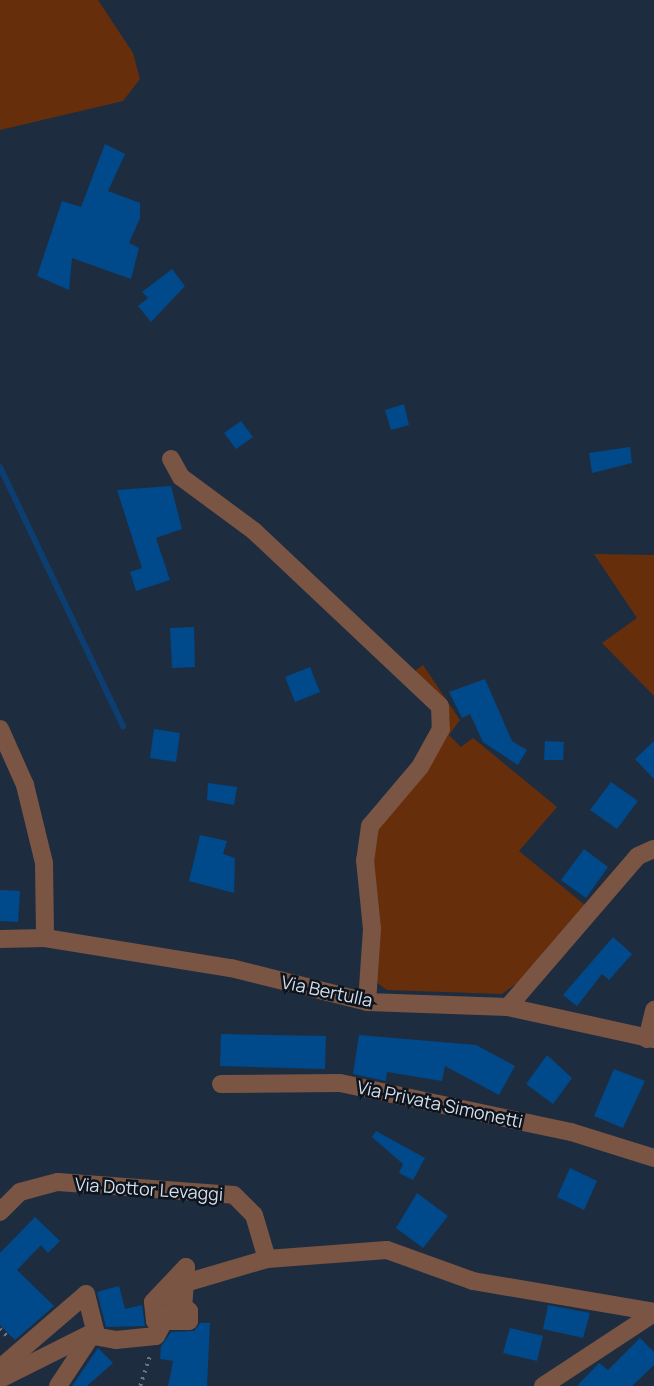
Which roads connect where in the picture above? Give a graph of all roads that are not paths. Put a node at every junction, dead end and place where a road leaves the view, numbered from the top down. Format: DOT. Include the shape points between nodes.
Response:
graph roads {
  1 [pos="171,459"];
  2 [pos="0,729"];
  3 [pos="654,849"];
  4 [pos="45,938"];
  5 [pos="0,939"];
  6 [pos="367,1002"];
  7 [pos="508,1007"];
  8 [pos="654,1010"];
  9 [pos="650,1039"];
  10 [pos="221,1084"];
  11 [pos="654,1158"];
  12 [pos="0,1212"];
  13 [pos="267,1259"];
  14 [pos="185,1283"];
  15 [pos="654,1312"];
  16 [pos="158,1329"];
  17 [pos="88,1335"];
  18 [pos="0,1368"];
  19 [pos="0,1379"];
  20 [pos="58,1386"];
  21 [pos="543,1386"];
  1 -- 6 [label="street" via="181,477 254,531 440,706 441,729 420,767 370,827 365,860 372,929"];
  2 -- 4 [label="street" via="25,785 44,863"];
  3 -- 7 [label="street" via="638,856"];
  4 -- 5 [label="street, Via Bertulla"];
  4 -- 6 [label="street, Via Bertulla" via="231,968"];
  6 -- 7 [label="street, Via Bertulla"];
  7 -- 9 [label="street, Via Bertulla"];
  8 -- 9 [label="street"];
  10 -- 11 [label="street, Via Privata Simonetti" via="340,1083 571,1132"];
  12 -- 13 [label="street, Via Dottor Levaggi" via="20,1192 58,1182 234,1195 254,1215"];
  13 -- 14 [label="street"];
  13 -- 15 [label="street" via="387,1250 473,1281"];
  14 -- 16 [label="street"];
  14 -- 16 [label="street" via="183,1307 189,1311 189,1321"];
  15 -- 21 [label="street"];
  16 -- 17 [label="street" via="116,1340"];
  17 -- 18 [label="street" via="95,1330 86,1294"];
  17 -- 19 [label="street"];
  17 -- 20 [label="street"];
}
